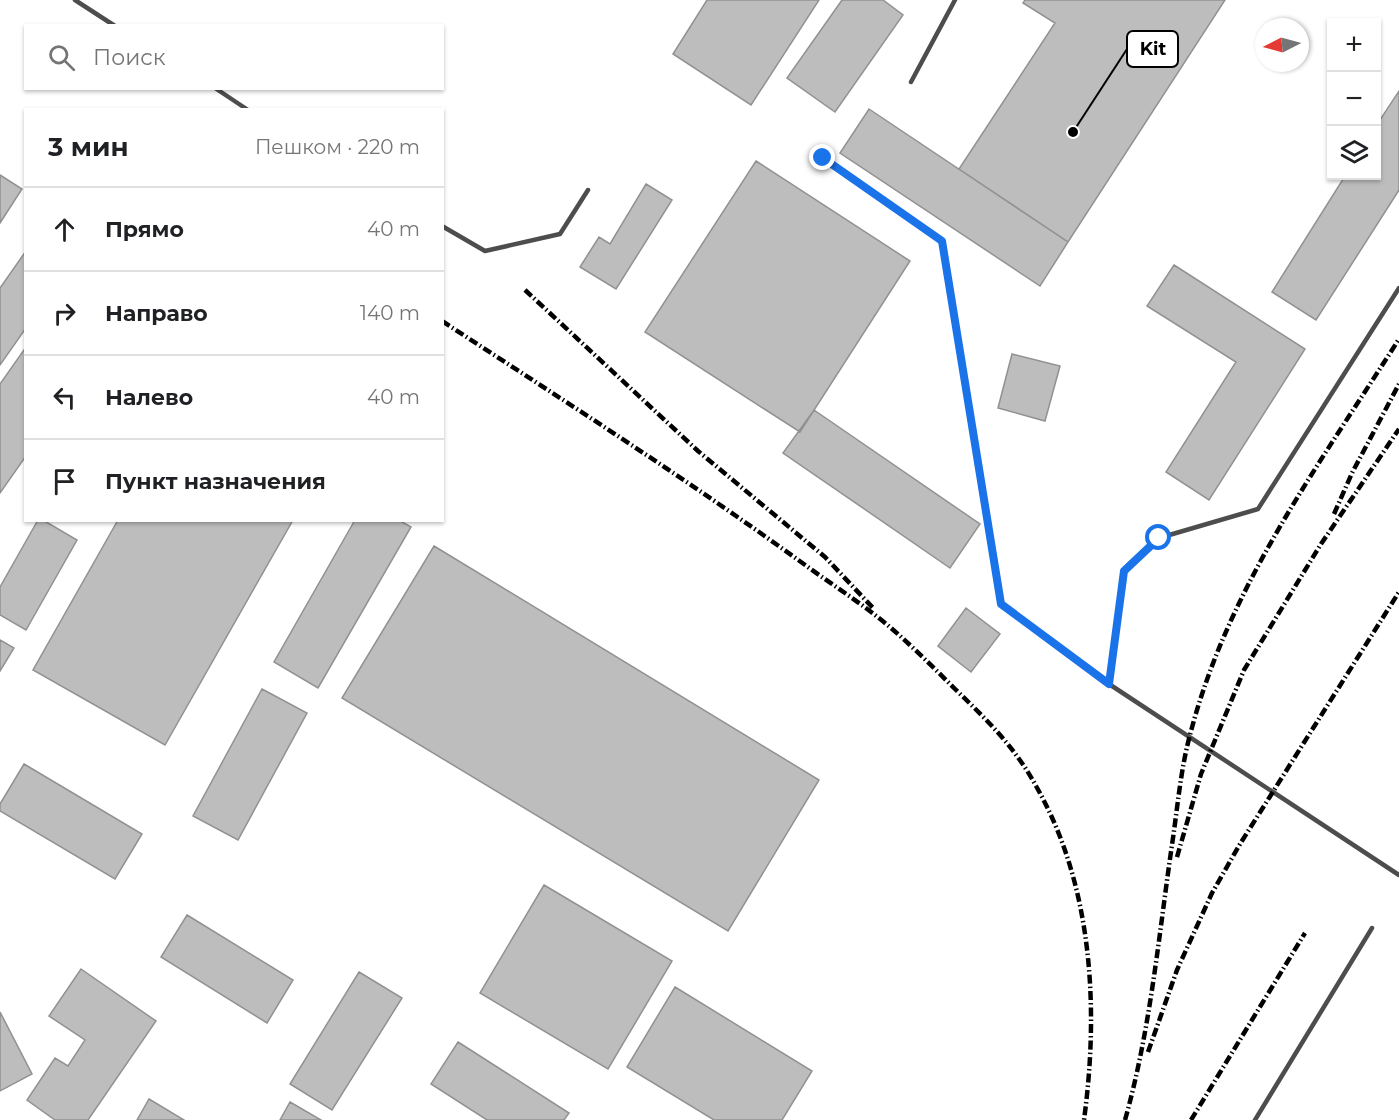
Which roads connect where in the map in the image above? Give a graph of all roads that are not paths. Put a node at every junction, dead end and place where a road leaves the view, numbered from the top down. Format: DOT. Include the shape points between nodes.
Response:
graph roads {
  1 [pos="75,0"];
  2 [pos="955,0"];
  3 [pos="112,24"];
  4 [pos="911,82"];
  5 [pos="218,90"];
  6 [pos="246,108"];
  7 [pos="823,158"];
  8 [pos="588,190"];
  9 [pos="444,227"];
  10 [pos="1399,288"];
  11 [pos="1109,684"];
  12 [pos="1399,875"];
  13 [pos="1372,928"];
  14 [pos="1255,1120"];
  1 -- 3 [label="lane"];
  2 -- 4 [label="lane"];
  5 -- 6 [label="lane"];
  7 -- 11 [label="lane" via="942,241 1001,604"];
  8 -- 9 [label="lane" via="560,234 485,251"];
  10 -- 11 [label="lane" via="1258,509 1159,538 1124,571"];
  11 -- 12 [label="lane"];
  13 -- 14 [label="lane"];
}
